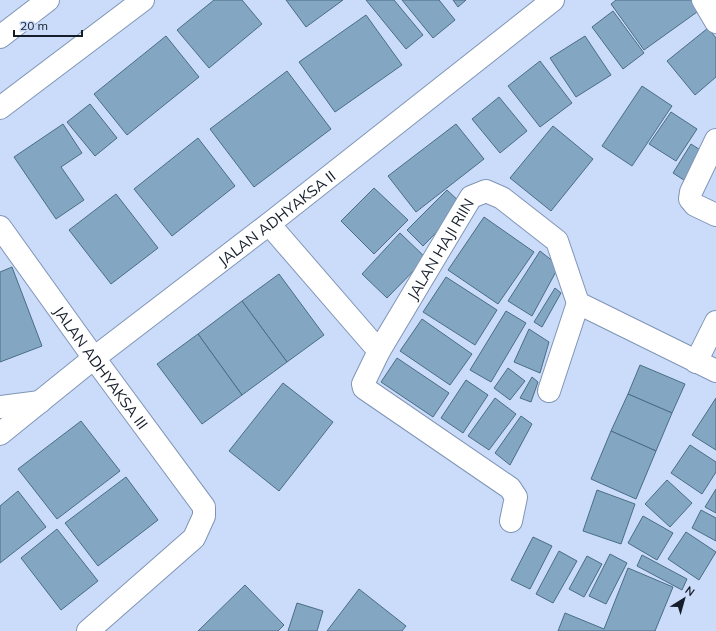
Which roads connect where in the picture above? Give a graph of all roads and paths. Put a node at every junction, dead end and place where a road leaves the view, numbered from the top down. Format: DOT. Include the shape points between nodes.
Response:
graph roads {
  1 [pos="48,0"];
  2 [pos="143,0"];
  3 [pos="553,0"];
  4 [pos="703,0"];
  5 [pos="716,22"];
  6 [pos="0,37"];
  7 [pos="0,108"];
  8 [pos="716,140"];
  9 [pos="716,215"];
  10 [pos="269,224"];
  11 [pos="0,227"];
  12 [pos="578,303"];
  13 [pos="716,322"];
  14 [pos="379,351"];
  15 [pos="94,358"];
  16 [pos="696,362"];
  17 [pos="716,370"];
  18 [pos="549,391"];
  19 [pos="40,402"];
  20 [pos="0,407"];
  21 [pos="0,434"];
  22 [pos="511,521"];
  23 [pos="88,631"];
  1 -- 6 [label="street"];
  2 -- 7 [label="street"];
  3 -- 10 [label="street, JALAN ADHYAKSA II"];
  4 -- 5 [label="street"];
  8 -- 9 [label="street" via="690,199 695,205"];
  10 -- 14 [label="street"];
  10 -- 15 [label="street, JALAN ADHYAKSA II"];
  11 -- 15 [label="street, JALAN ADHYAKSA III"];
  12 -- 14 [label="street, JALAN HAJI RIIN" via="558,241 502,198 486,191 471,197"];
  12 -- 16 [label="street"];
  12 -- 18 [label="street"];
  13 -- 16 [label="street"];
  14 -- 22 [label="street, JALAN HAJI RIIN" via="364,380 364,388 510,488 516,497"];
  15 -- 19 [label="street, JALAN ADHYAKSA II"];
  15 -- 23 [label="street, JALAN ADHYAKSA III" via="204,506 204,516 194,538"];
  16 -- 17 [label="street"];
  19 -- 20 [label="street"];
  19 -- 21 [label="street, JALAN ADHYAKSA II"];
}
